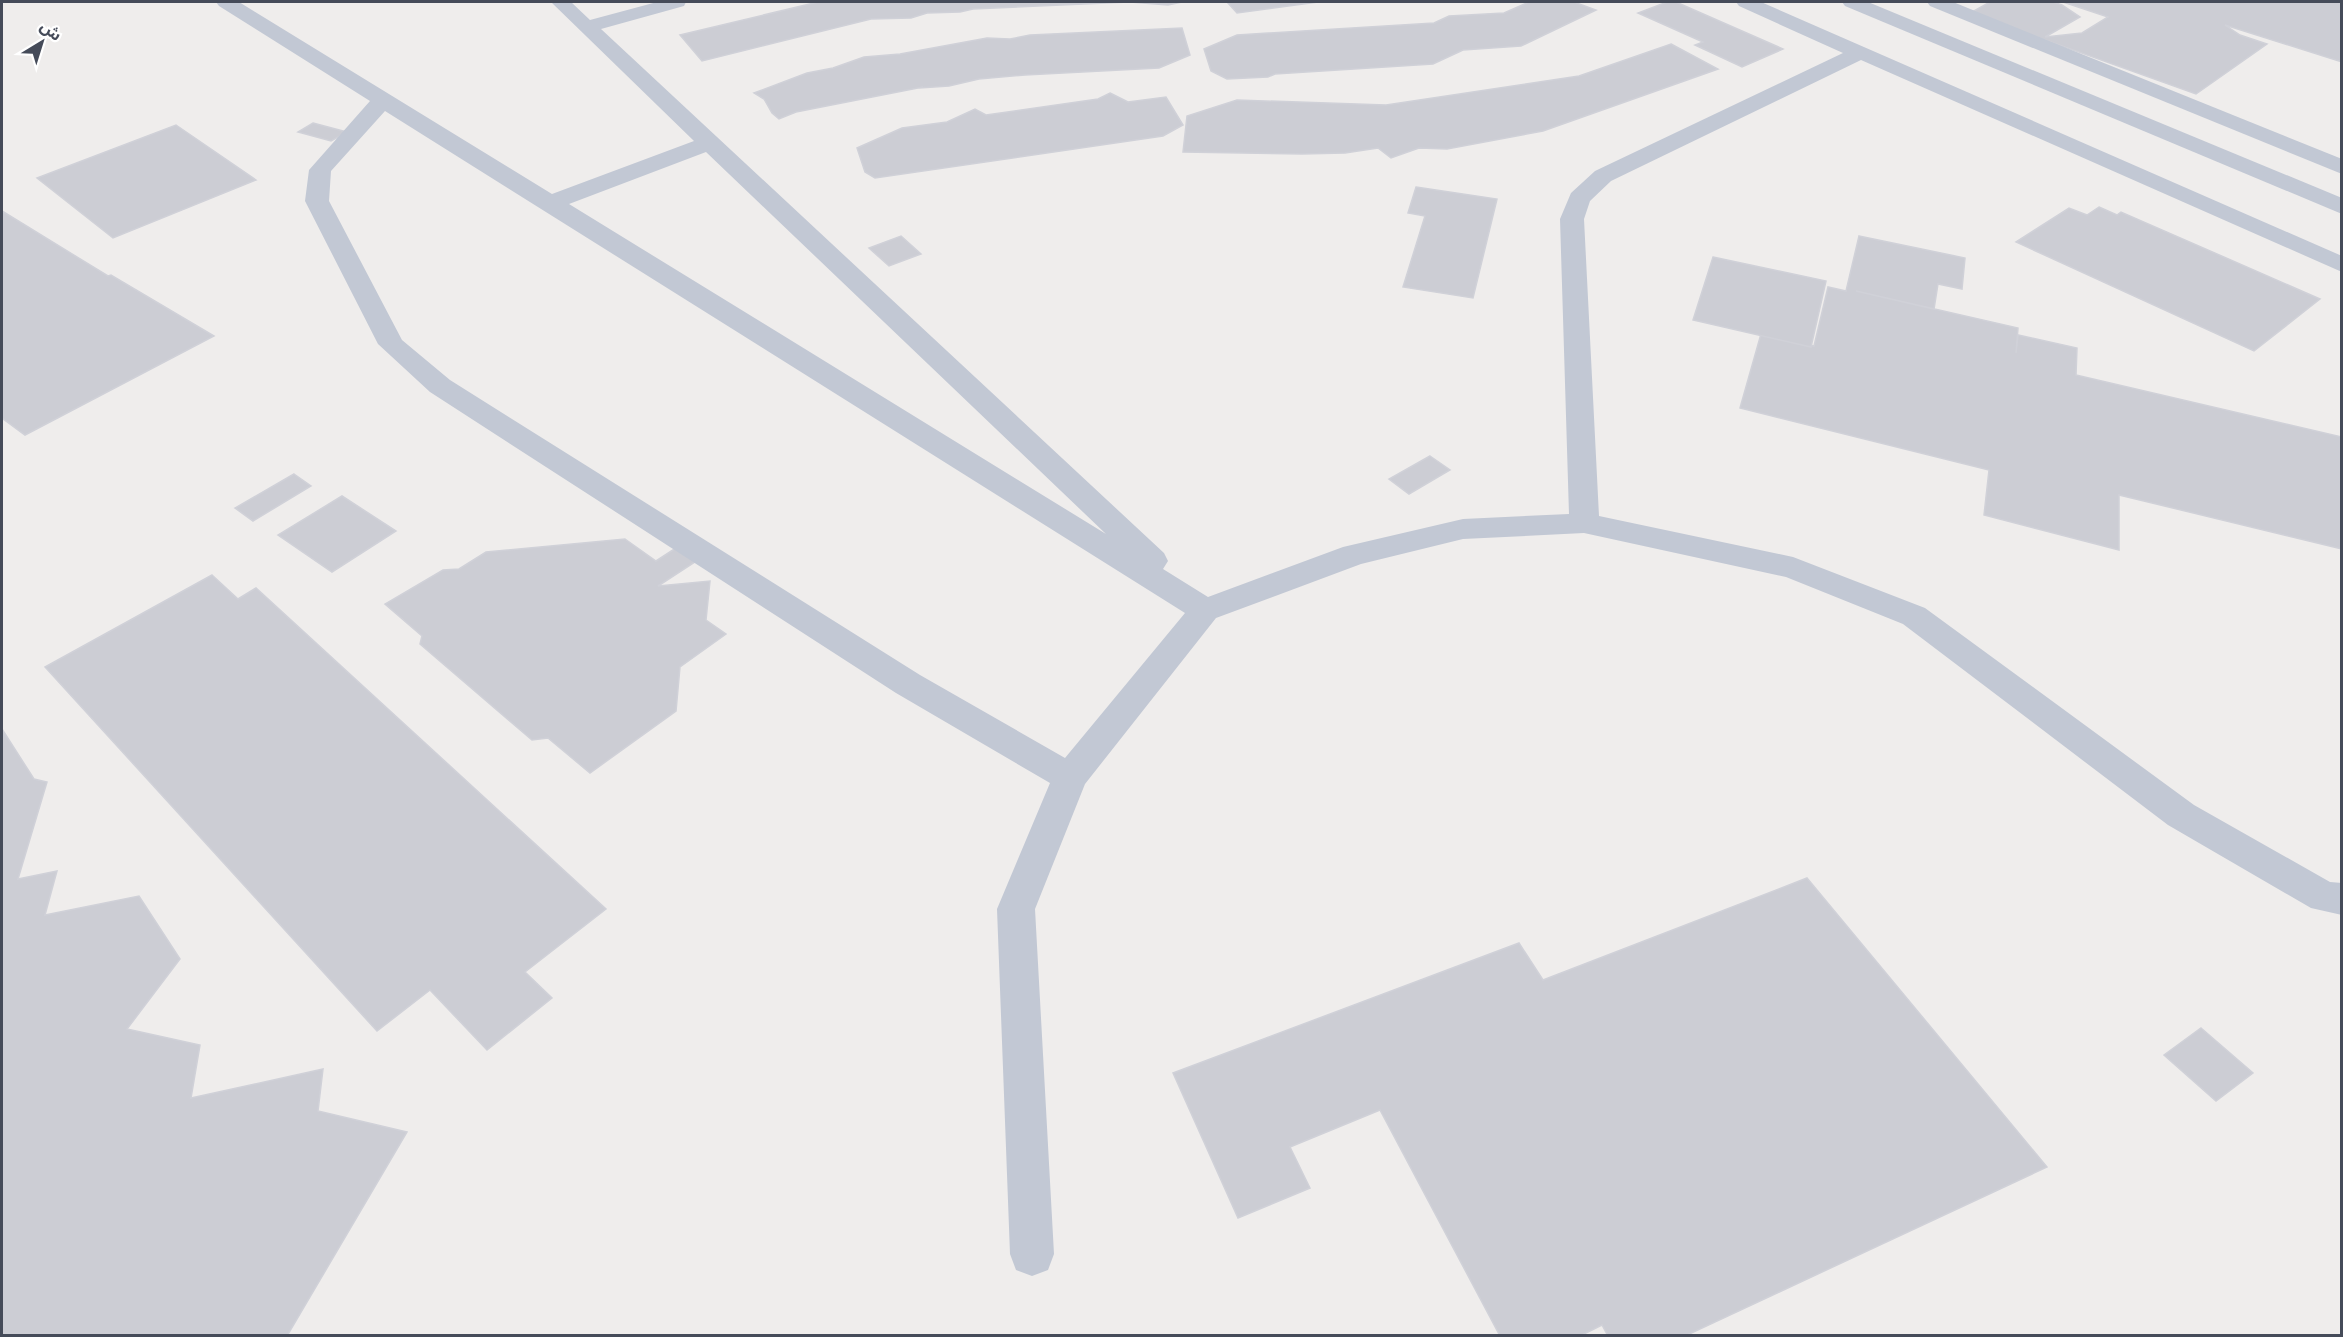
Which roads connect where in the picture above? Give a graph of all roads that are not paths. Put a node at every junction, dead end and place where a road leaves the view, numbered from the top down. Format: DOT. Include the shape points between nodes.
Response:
graph roads {
  1 [pos="226,2"];
  2 [pos="560,2"];
  3 [pos="677,2"];
  4 [pos="1746,2"];
  5 [pos="1851,2"];
  6 [pos="1900,2"];
  7 [pos="1944,2"];
  8 [pos="1874,11"];
  9 [pos="586,27"];
  10 [pos="1861,52"];
  11 [pos="383,100"];
  12 [pos="709,143"];
  13 [pos="2342,167"];
  14 [pos="550,203"];
  15 [pos="2342,207"];
  16 [pos="2342,265"];
  17 [pos="1584,523"];
  18 [pos="1205,610"];
  19 [pos="1070,777"];
  20 [pos="2342,899"];
  21 [pos="1032,1254"];
  1 -- 11 [label="street"];
  2 -- 9 [label="street"];
  3 -- 9 [label="street"];
  4 -- 10 [label="street"];
  5 -- 8 [label="street"];
  6 -- 8 [label="street"];
  7 -- 13 [label="street"];
  8 -- 15 [label="street"];
  9 -- 12 [label="street"];
  10 -- 16 [label="street"];
  10 -- 17 [label="street" via="1604,176 1579,198 1572,219"];
  11 -- 14 [label="street"];
  11 -- 19 [label="street" via="320,170 317,201 391,344 440,386 898,678"];
  12 -- 14 [label="street"];
  12 -- 18 [label="street"];
  14 -- 18 [label="street"];
  17 -- 18 [label="street" via="1463,529 1354,555"];
  17 -- 20 [label="street" via="1793,568 1914,616 2181,815 2325,897"];
  18 -- 19 [label="street"];
  19 -- 21 [label="street" via="1016,909"];
}
